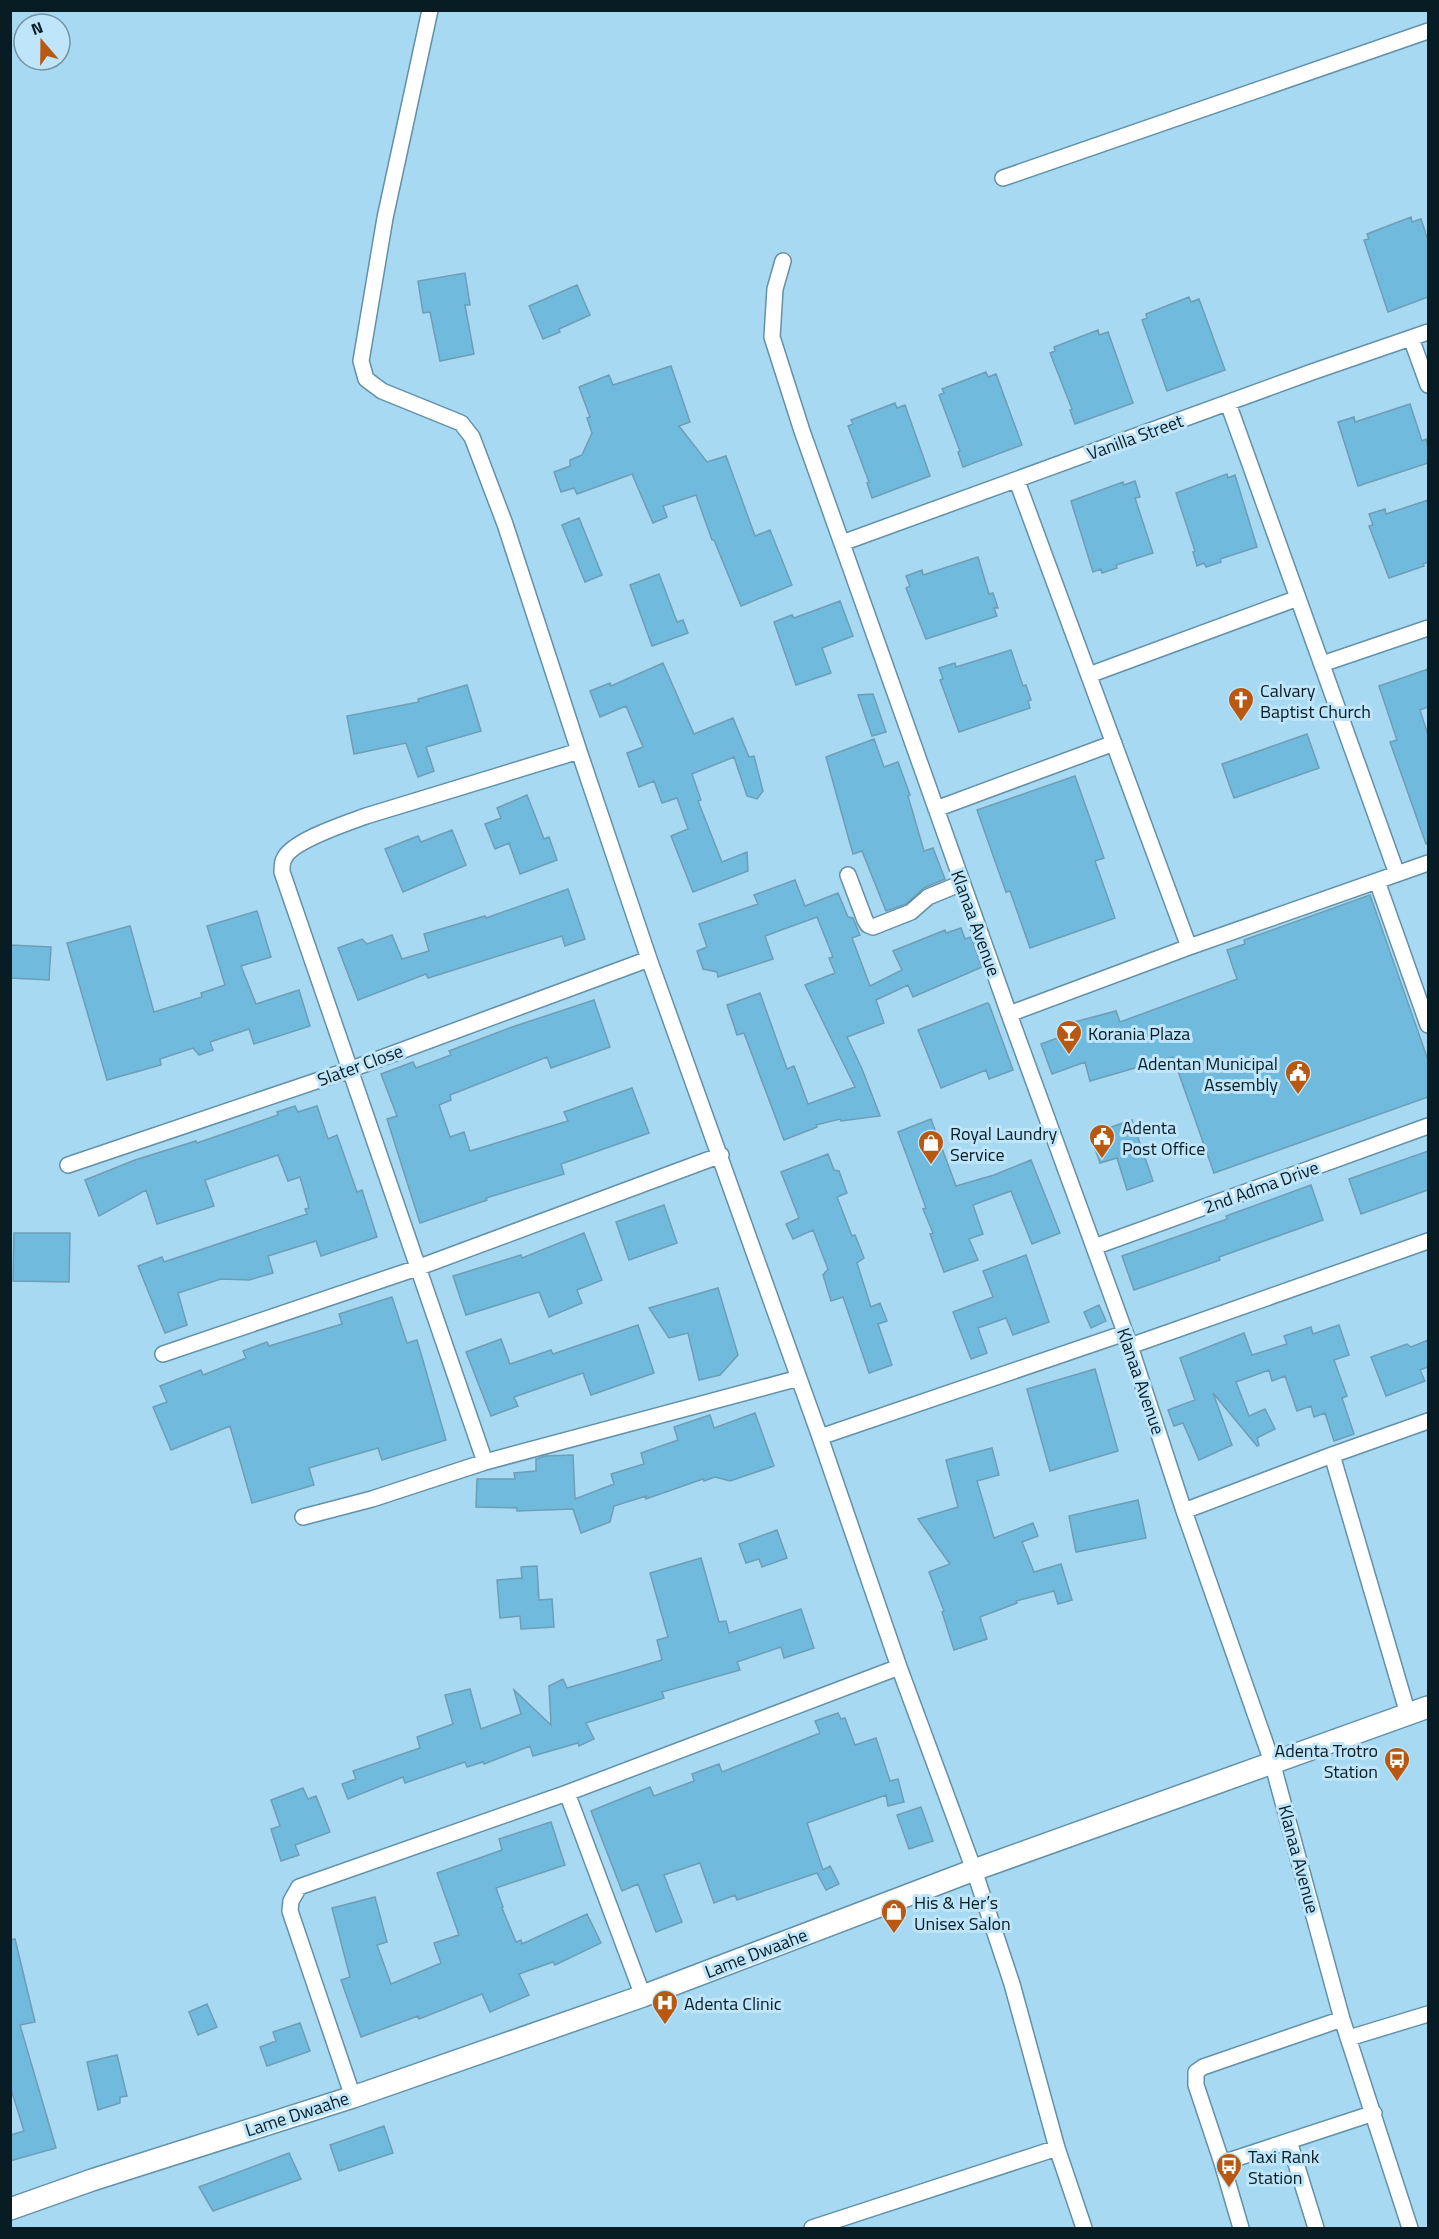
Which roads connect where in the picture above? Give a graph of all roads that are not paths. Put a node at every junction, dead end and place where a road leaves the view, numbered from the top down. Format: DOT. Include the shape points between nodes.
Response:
graph roads {
  1 [pos="430,10"];
  2 [pos="1428,31"];
  3 [pos="1003,178"];
  4 [pos="783,261"];
  5 [pos="1428,332"];
  6 [pos="1411,338"];
  7 [pos="1428,385"];
  8 [pos="1228,403"];
  9 [pos="1017,481"];
  10 [pos="842,543"];
  11 [pos="1298,598"];
  12 [pos="1428,628"];
  13 [pos="1322,664"];
  14 [pos="1089,675"];
  15 [pos="1114,743"];
  16 [pos="579,751"];
  17 [pos="936,809"];
  18 [pos="1428,863"];
  19 [pos="1397,874"];
  20 [pos="848,875"];
  21 [pos="1377,881"];
  22 [pos="962,883"];
  23 [pos="1189,947"];
  24 [pos="649,959"];
  25 [pos="1009,1014"];
  26 [pos="1428,1025"];
  27 [pos="349,1070"];
  28 [pos="1428,1126"];
  29 [pos="721,1155"];
  30 [pos="68,1165"];
  31 [pos="1427,1245"];
  32 [pos="1094,1247"];
  33 [pos="417,1268"];
  34 [pos="1128,1340"];
  35 [pos="163,1354"];
  36 [pos="799,1378"];
  37 [pos="1428,1421"];
  38 [pos="820,1437"];
  39 [pos="1332,1455"];
  40 [pos="484,1462"];
  41 [pos="1184,1511"];
  42 [pos="303,1517"];
  43 [pos="899,1667"];
  44 [pos="1428,1707"];
  45 [pos="1408,1714"];
  46 [pos="1272,1762"];
  47 [pos="567,1793"];
  48 [pos="974,1870"];
  49 [pos="643,1996"];
  50 [pos="1428,2014"];
  51 [pos="1342,2019"];
  52 [pos="1349,2038"];
  53 [pos="353,2097"];
  54 [pos="1374,2113"];
  55 [pos="1289,2141"];
  56 [pos="1057,2148"];
  57 [pos="1222,2163"];
  58 [pos="10,2209"];
  59 [pos="812,2229"];
  60 [pos="1084,2229"];
  61 [pos="1241,2229"];
  62 [pos="1316,2229"];
  63 [pos="1410,2229"];
  1 -- 16 [label="street" via="385,218 361,361 366,379 382,391 461,423 472,437 505,524"];
  2 -- 3 [label="street"];
  4 -- 10 [label="street, Klanaa Avenue" via="775,288 772,337"];
  5 -- 6 [label="street, Vanilla Street"];
  6 -- 7 [label="street"];
  6 -- 8 [label="street, Vanilla Street"];
  8 -- 9 [label="street, Vanilla Street"];
  8 -- 11 [label="street"];
  9 -- 10 [label="street, Vanilla Street"];
  9 -- 14 [label="street"];
  10 -- 17 [label="street, Klanaa Avenue"];
  11 -- 13 [label="street"];
  11 -- 14 [label="street"];
  12 -- 13 [label="street"];
  13 -- 19 [label="street"];
  14 -- 15 [label="street"];
  15 -- 17 [label="street"];
  15 -- 23 [label="street"];
  16 -- 24 [label="street"];
  16 -- 27 [label="street" via="366,816 292,848 284,859 282,872"];
  17 -- 22 [label="street, Klanaa Avenue"];
  18 -- 19 [label="street"];
  19 -- 21 [label="street"];
  20 -- 22 [label="street" via="865,920 873,927 911,912 928,897"];
  21 -- 23 [label="street"];
  21 -- 26 [label="street"];
  22 -- 25 [label="street, Klanaa Avenue"];
  23 -- 25 [label="street"];
  24 -- 27 [label="street, Slater Close"];
  24 -- 29 [label="street"];
  25 -- 32 [label="street, Klanaa Avenue"];
  27 -- 30 [label="street, Slater Close"];
  27 -- 33 [label="street"];
  28 -- 32 [label="street, 2nd Adma Drive"];
  29 -- 33 [label="street"];
  29 -- 36 [label="street"];
  31 -- 34 [label="street"];
  32 -- 34 [label="street, Klanaa Avenue"];
  33 -- 35 [label="street"];
  33 -- 40 [label="street"];
  34 -- 38 [label="street"];
  34 -- 41 [label="street, Klanaa Avenue"];
  36 -- 38 [label="street"];
  36 -- 40 [label="street"];
  37 -- 39 [label="street"];
  38 -- 43 [label="street"];
  39 -- 41 [label="street"];
  39 -- 45 [label="street"];
  40 -- 42 [label="street"];
  41 -- 46 [label="street, Klanaa Avenue"];
  43 -- 47 [label="street"];
  43 -- 48 [label="street"];
  44 -- 45 [label="street, Lame Dwaahe"];
  45 -- 46 [label="street, Lame Dwaahe"];
  46 -- 48 [label="street, Lame Dwaahe"];
  46 -- 51 [label="street, Klanaa Avenue"];
  47 -- 49 [label="street"];
  47 -- 53 [label="street" via="299,1887 290,1911"];
  48 -- 49 [label="street, Lame Dwaahe"];
  48 -- 56 [label="street" via="1012,1984"];
  49 -- 53 [label="street, Lame Dwaahe"];
  50 -- 52 [label="street"];
  51 -- 52 [label="street, Klanaa Avenue"];
  51 -- 57 [label="street" via="1203,2067 1196,2073 1196,2085"];
  52 -- 54 [label="street, Klanaa Avenue"];
  53 -- 58 [label="street, Lame Dwaahe"];
  54 -- 55 [label="street"];
  54 -- 63 [label="street, Klanaa Avenue"];
  55 -- 57 [label="street"];
  55 -- 62 [label="street"];
  56 -- 59 [label="street"];
  56 -- 60 [label="street"];
  57 -- 61 [label="street"];
}
